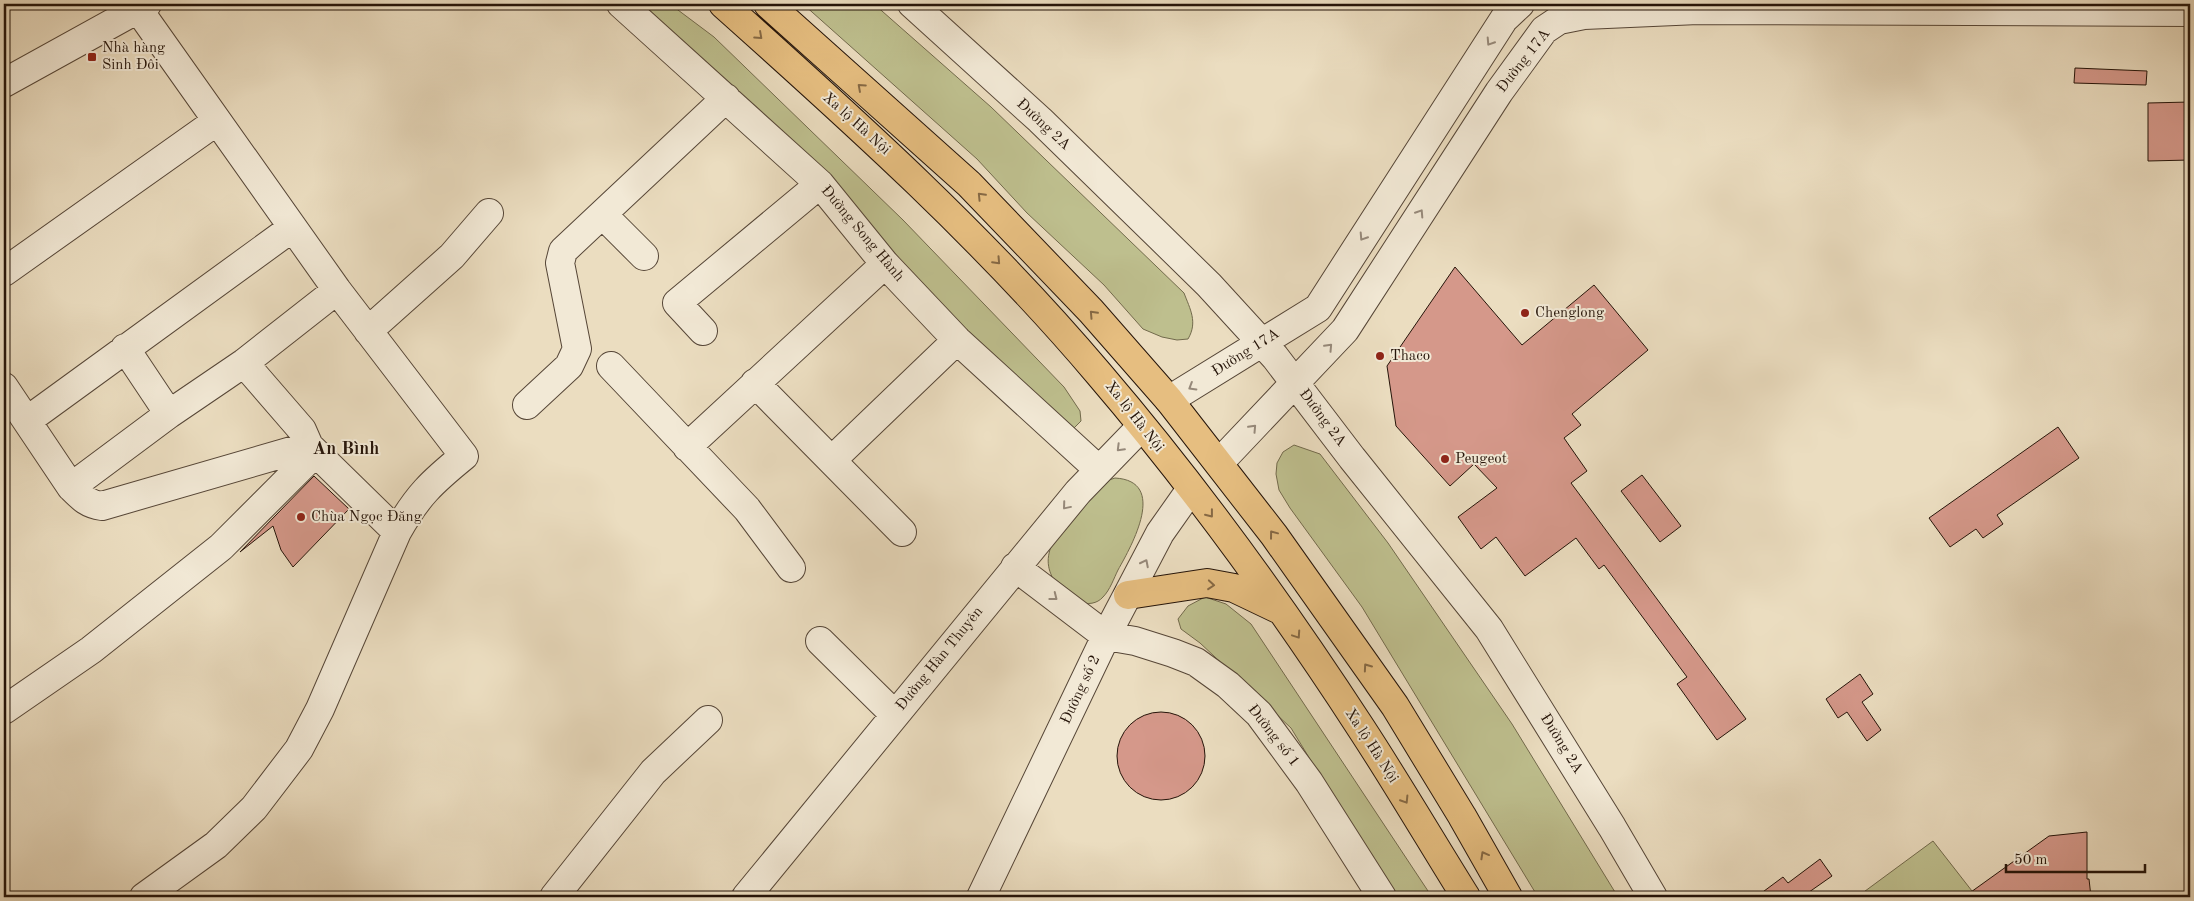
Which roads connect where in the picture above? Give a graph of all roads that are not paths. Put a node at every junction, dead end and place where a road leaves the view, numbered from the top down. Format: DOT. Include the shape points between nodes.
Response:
graph roads {
  1 [pos="621,4"];
  2 [pos="723,4"];
  3 [pos="768,4"];
  4 [pos="912,4"];
  5 [pos="143,6"];
  6 [pos="1510,7"];
  7 [pos="1969,7"];
  8 [pos="2190,12"];
  9 [pos="4,83"];
  10 [pos="726,98"];
  11 [pos="217,121"];
  12 [pos="820,184"];
  13 [pos="489,213"];
  14 [pos="603,215"];
  15 [pos="292,228"];
  16 [pos="644,256"];
  17 [pos="885,264"];
  18 [pos="4,272"];
  19 [pos="337,290"];
  20 [pos="368,331"];
  21 [pos="703,331"];
  22 [pos="957,340"];
  23 [pos="1263,344"];
  24 [pos="125,348"];
  25 [pos="244,363"];
  26 [pos="611,366"];
  27 [pos="754,383"];
  28 [pos="1295,383"];
  29 [pos="4,387"];
  30 [pos="1169,400"];
  31 [pos="527,405"];
  32 [pos="170,414"];
  33 [pos="28,420"];
  34 [pos="1141,426"];
  35 [pos="687,447"];
  36 [pos="312,450"];
  37 [pos="832,460"];
  38 [pos="1219,463"];
  39 [pos="1099,470"];
  40 [pos="71,487"];
  41 [pos="1191,490"];
  42 [pos="396,532"];
  43 [pos="902,532"];
  44 [pos="1015,567"];
  45 [pos="791,568"];
  46 [pos="1128,595"];
  47 [pos="1280,610"];
  48 [pos="1106,636"];
  49 [pos="820,641"];
  50 [pos="4,710"];
  51 [pos="895,715"];
  52 [pos="708,720"];
  53 [pos="144,897"];
  54 [pos="554,897"];
  55 [pos="746,897"];
  56 [pos="981,897"];
  57 [pos="1382,897"];
  58 [pos="1466,897"];
  59 [pos="1508,897"];
  60 [pos="1653,897"];
  1 -- 10 [label="street, Đường Song Hành"];
  2 -- 34 [label="highway, Xa lộ Hà Nội, one-way" via="901,165 995,259 1099,374"];
  30 -- 3 [label="highway, Xa lộ Hà Nội, one-way" via="1091,311 969,184"];
  4 -- 23 [label="street, Đường 2A" via="1061,141 1209,285"];
  5 -- 9 [label="street"];
  5 -- 11 [label="street"];
  6 -- 23 [label="street, Đường 17A, one-way" via="1318,308"];
  7 -- 8 [label="street, Đường 17A"];
  28 -- 7 [label="street, Đường 17A, one-way" via="1345,330 1499,92 1544,30 1559,20 1584,15 1698,10"];
  10 -- 12 [label="street, Đường Song Hành"];
  10 -- 14 [label="street"];
  11 -- 15 [label="street"];
  11 -- 18 [label="street"];
  12 -- 17 [label="street, Đường Song Hành"];
  12 -- 21 [label="street" via="677,302"];
  13 -- 20 [label="street" via="445,262"];
  14 -- 16 [label="street"];
  14 -- 31 [label="street" via="563,251 560,262 578,348 569,366"];
  15 -- 19 [label="street"];
  15 -- 24 [label="street"];
  17 -- 22 [label="street, Đường Song Hành"];
  17 -- 27 [label="street"];
  19 -- 20 [label="street"];
  19 -- 25 [label="street"];
  20 -- 42 [label="street" via="464,456 428,485"];
  22 -- 37 [label="street"];
  22 -- 39 [label="street, Đường Song Hành"];
  23 -- 28 [label="street, Đường 2A"];
  23 -- 30 [label="street, Đường 17A, one-way"];
  24 -- 32 [label="street"];
  24 -- 33 [label="street"];
  25 -- 32 [label="street"];
  25 -- 36 [label="street" via="302,430"];
  26 -- 35 [label="street"];
  27 -- 35 [label="street"];
  27 -- 37 [label="street"];
  38 -- 28 [label="street, Đường 17A, one-way"];
  28 -- 60 [label="street, Đường 2A" via="1482,620"];
  29 -- 33 [label="street"];
  30 -- 34 [label="highway"];
  30 -- 38 [label="highway, Xa lộ Hà Nội"];
  32 -- 40 [label="street"];
  33 -- 40 [label="street"];
  34 -- 39 [label="street, Đường Hàn Thuyên, one-way"];
  34 -- 41 [label="highway, Xa lộ Hà Nội"];
  35 -- 45 [label="street" via="747,509"];
  36 -- 40 [label="street" via="102,506 86,502"];
  36 -- 42 [label="street"];
  36 -- 50 [label="street" via="222,547 92,650"];
  37 -- 43 [label="street"];
  38 -- 41 [label="highway"];
  59 -- 38 [label="highway, Xa lộ Hà Nội, one-way" via="1395,706"];
  39 -- 44 [label="street, Đường Hàn Thuyên, one-way"];
  46 -- 41 [label="street, Đường số 2, one-way" via="1160,533"];
  41 -- 47 [label="highway, Xa lộ Hà Nội, one-way"];
  42 -- 53 [label="street" via="300,749 254,808 216,845"];
  44 -- 48 [label="street, Đường số 1, one-way"];
  44 -- 51 [label="street, Đường Hàn Thuyên"];
  46 -- 47 [label="highway, one-way" via="1207,583 1234,588"];
  46 -- 48 [label="street, Đường số 2"];
  47 -- 58 [label="highway, Xa lộ Hà Nội, one-way" via="1361,728"];
  48 -- 56 [label="street, Đường số 2"];
  48 -- 57 [label="street, Đường số 1" via="1153,646 1196,662 1228,685 1259,714 1309,782"];
  49 -- 51 [label="street"];
  51 -- 55 [label="street, Đường Hàn Thuyên"];
  52 -- 54 [label="street" via="653,772"];
}
